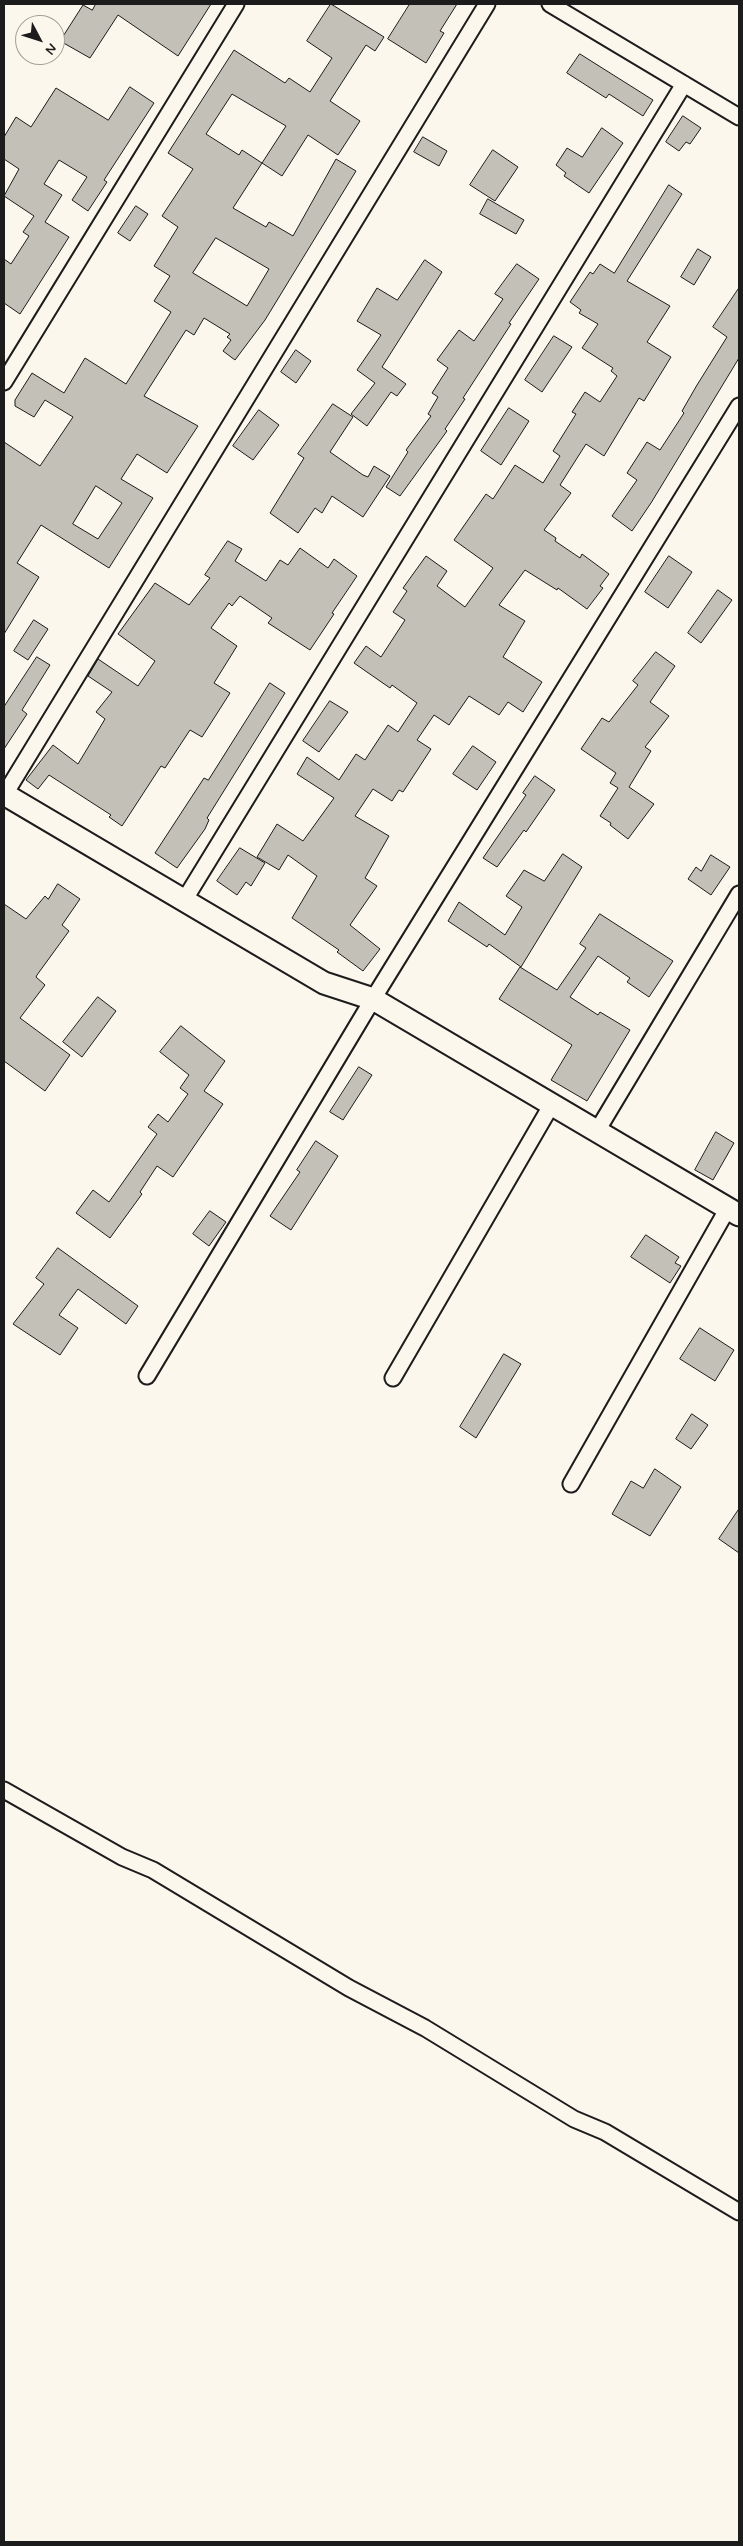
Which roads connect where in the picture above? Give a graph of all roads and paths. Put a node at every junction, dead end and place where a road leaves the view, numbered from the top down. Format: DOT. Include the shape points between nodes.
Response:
graph roads {
  1 [pos="236,4"];
  2 [pos="487,4"];
  3 [pos="550,4"];
  4 [pos="571,9"];
  5 [pos="684,84"];
  6 [pos="739,117"];
  7 [pos="4,382"];
  8 [pos="739,406"];
  9 [pos="4,794"];
  10 [pos="739,894"];
  11 [pos="185,899"];
  12 [pos="373,999"];
  13 [pos="552,1104"];
  14 [pos="597,1131"];
  15 [pos="734,1212"];
  16 [pos="147,1376"];
  17 [pos="392,1378"];
  18 [pos="571,1484"];
  19 [pos="4,1790"];
  20 [pos="739,2212"];
  1 -- 7 [label="street"];
  2 -- 9 [label="street"];
  3 -- 4 [label="street"];
  4 -- 5 [label="street"];
  5 -- 6 [label="street"];
  5 -- 11 [label="street"];
  8 -- 12 [label="street"];
  9 -- 11 [label="street"];
  10 -- 14 [label="street"];
  11 -- 12 [label="street" via="324,983"];
  12 -- 13 [label="street"];
  12 -- 16 [label="street"];
  13 -- 14 [label="street"];
  13 -- 17 [label="street"];
  14 -- 15 [label="street"];
  15 -- 18 [label="street"];
  19 -- 20 [label="street" via="153,1870 349,1988 425,2028 574,2119 605,2132"];
}
